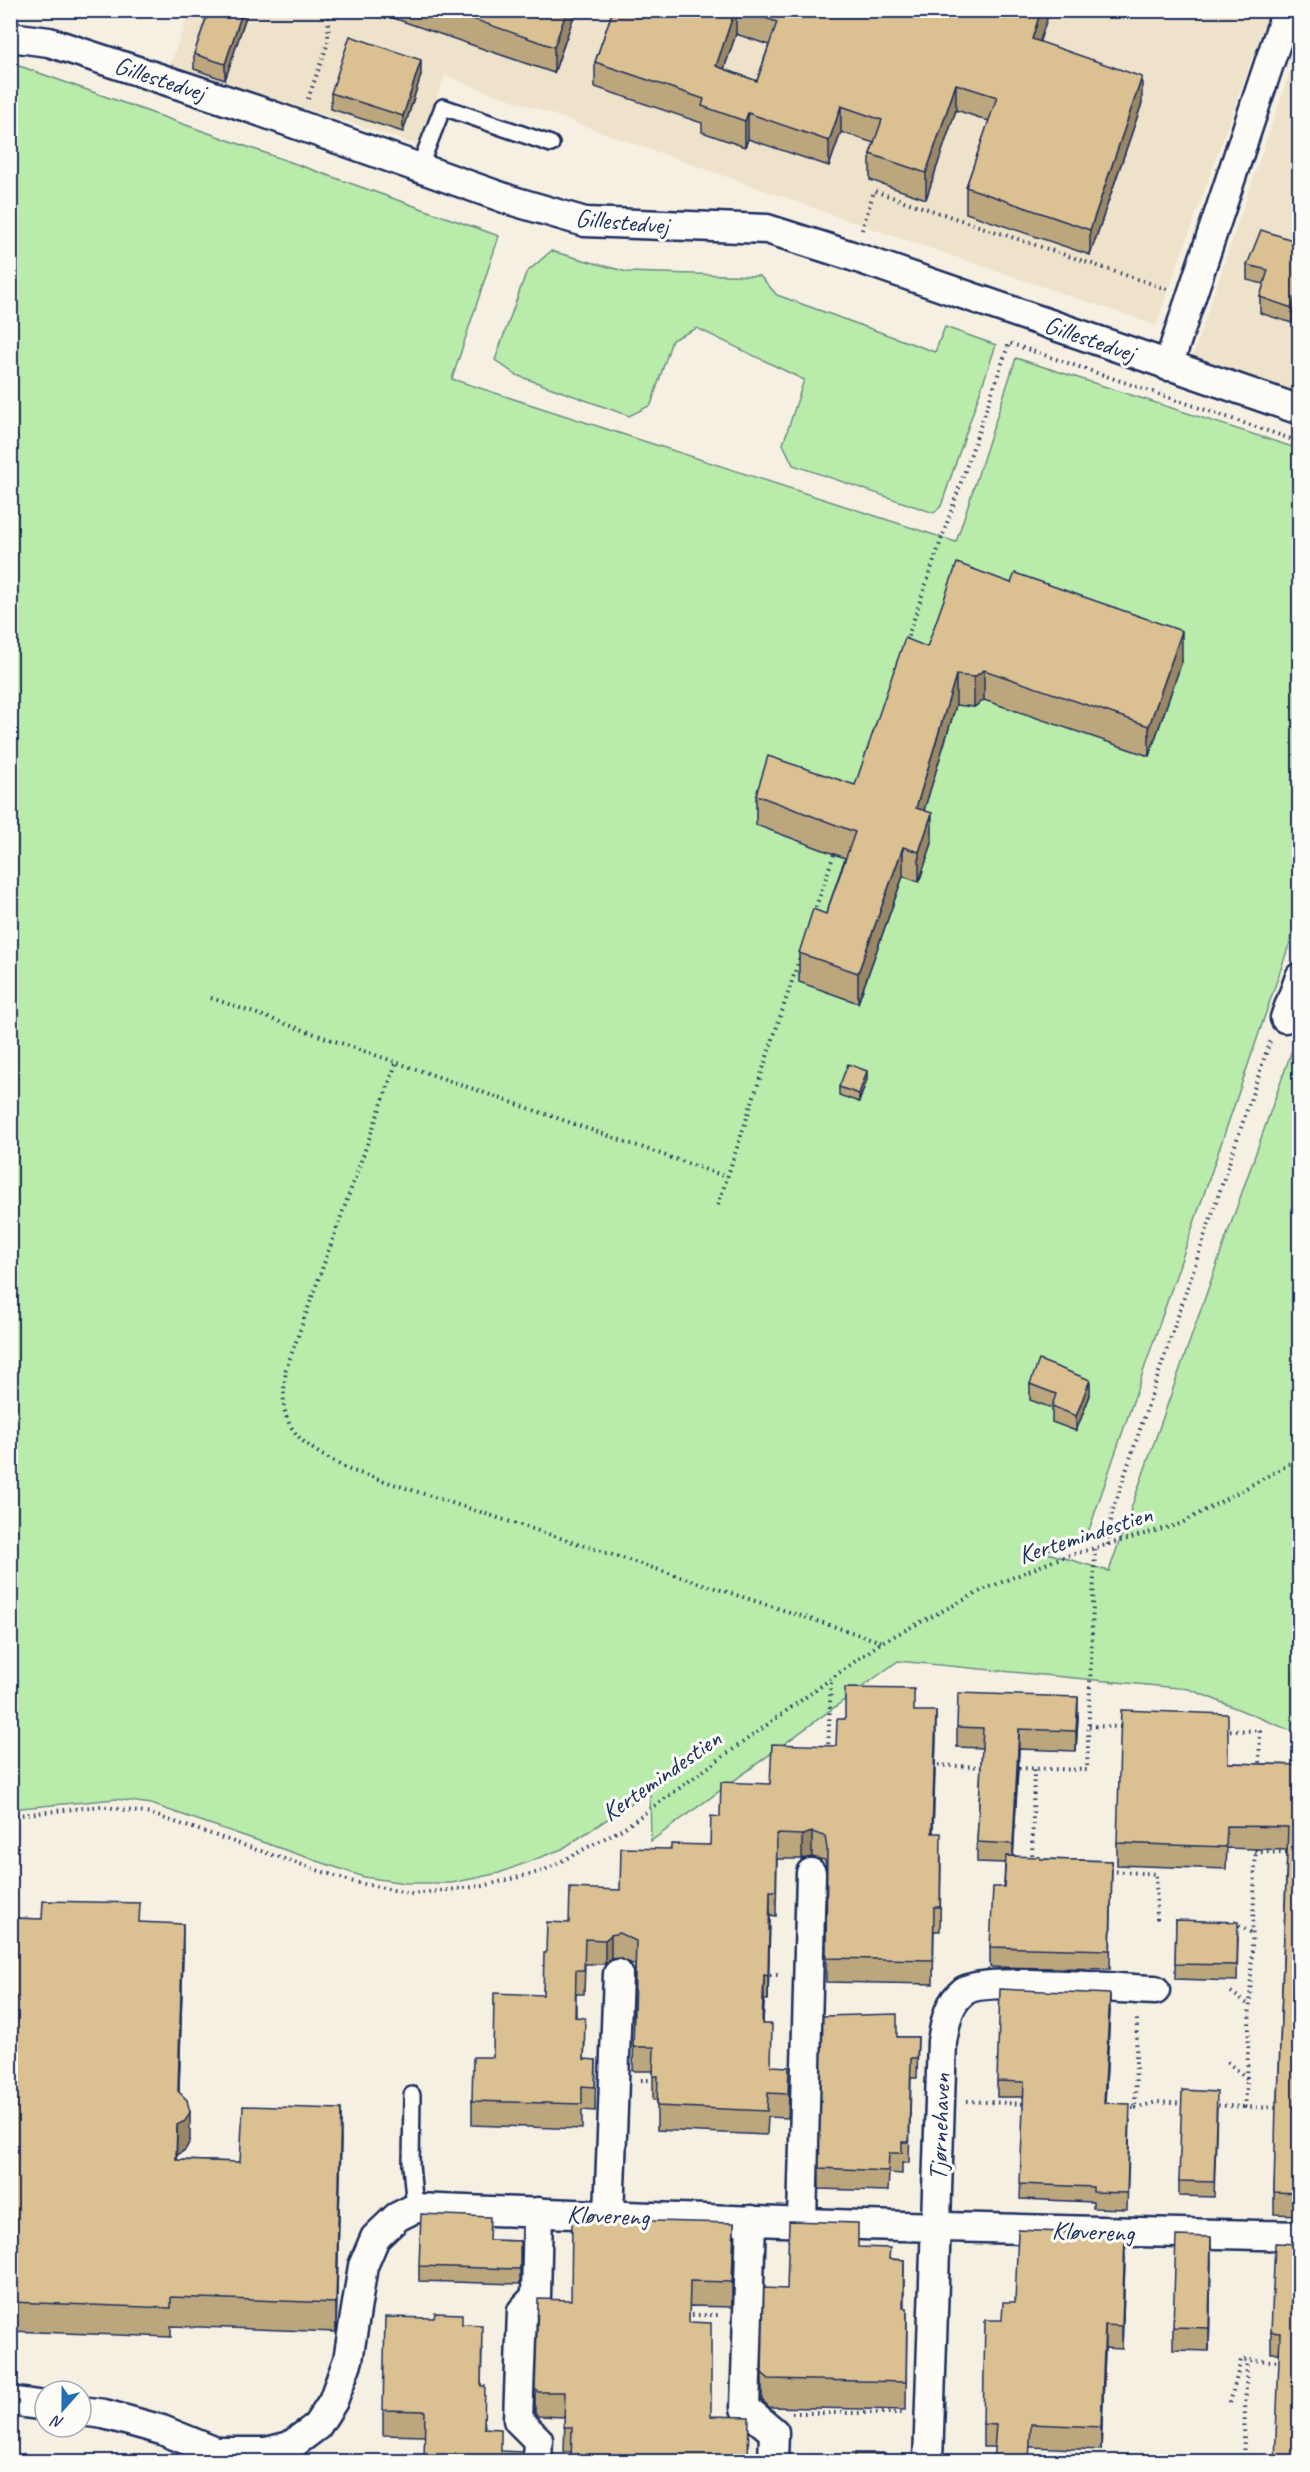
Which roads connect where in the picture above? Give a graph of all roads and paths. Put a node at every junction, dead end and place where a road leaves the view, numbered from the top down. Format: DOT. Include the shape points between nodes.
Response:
graph roads {
  1 [pos="329,10"];
  2 [pos="1287,10"];
  3 [pos="10,37"];
  4 [pos="298,125"];
  5 [pos="551,144"];
  6 [pos="419,168"];
  7 [pos="852,256"];
  8 [pos="1190,296"];
  9 [pos="1009,343"];
  10 [pos="1168,366"];
  11 [pos="1299,410"];
  12 [pos="905,645"];
  13 [pos="834,854"];
  14 [pos="812,921"];
  15 [pos="804,943"];
  16 [pos="1299,977"];
  17 [pos="211,998"];
  18 [pos="1278,1028"];
  19 [pos="396,1064"];
  20 [pos="728,1177"];
  21 [pos="718,1205"];
  22 [pos="1299,1456"];
  23 [pos="1108,1545"];
  24 [pos="1095,1549"];
  25 [pos="882,1642"];
  26 [pos="831,1679"];
  27 [pos="1089,1726"];
  28 [pos="1134,1727"];
  29 [pos="1214,1730"];
  30 [pos="828,1751"];
  31 [pos="931,1766"];
  32 [pos="1259,1766"];
  33 [pos="1269,1766"];
  34 [pos="988,1767"];
  35 [pos="1011,1768"];
  36 [pos="1034,1768"];
  37 [pos="1259,1777"];
  38 [pos="10,1816"];
  39 [pos="1256,1841"];
  40 [pos="1255,1852"];
  41 [pos="1299,1853"];
  42 [pos="1031,1868"];
  43 [pos="1099,1871"];
  44 [pos="811,1874"];
  45 [pos="1157,1920"];
  46 [pos="1233,1922"];
  47 [pos="1252,1933"];
  48 [pos="618,1974"];
  49 [pos="761,1975"];
  50 [pos="808,1975"];
  51 [pos="1146,1990"];
  52 [pos="1232,1992"];
  53 [pos="1249,2006"];
  54 [pos="1227,2062"];
  55 [pos="1247,2078"];
  56 [pos="614,2079"];
  57 [pos="662,2080"];
  58 [pos="412,2095"];
  59 [pos="940,2100"];
  60 [pos="1031,2104"];
  61 [pos="1190,2104"];
  62 [pos="1201,2104"];
  63 [pos="1245,2107"];
  64 [pos="1123,2108"];
  65 [pos="1135,2108"];
  66 [pos="1288,2108"];
  67 [pos="415,2208"];
  68 [pos="538,2212"];
  69 [pos="609,2215"];
  70 [pos="751,2220"];
  71 [pos="802,2221"];
  72 [pos="934,2226"];
  73 [pos="1299,2236"];
  74 [pos="677,2314"];
  75 [pos="748,2316"];
  76 [pos="1247,2360"];
  77 [pos="1289,2361"];
  78 [pos="10,2401"];
  79 [pos="1230,2403"];
  80 [pos="33,2404"];
  81 [pos="93,2412"];
  82 [pos="752,2413"];
  83 [pos="929,2413"];
  84 [pos="537,2462"];
  85 [pos="773,2462"];
  86 [pos="928,2462"];
  87 [pos="1244,2462"];
  1 -- 4 [label="path" via="328,43"];
  2 -- 8 [label="street, Gillestedvej"];
  3 -- 4 [label="street, Gillestedvej" via="49,42"];
  4 -- 6 [label="street, Gillestedvej"];
  5 -- 6 [label="lane" via="443,107"];
  6 -- 7 [label="street, Gillestedvej" via="585,222 767,229"];
  7 -- 8 [label="path" via="874,190"];
  7 -- 10 [label="street, Gillestedvej"];
  8 -- 10 [label="street, Gillestedvej"];
  9 -- 12 [label="path"];
  10 -- 11 [label="street, Gillestedvej"];
  13 -- 14 [label="path"];
  15 -- 20 [label="path"];
  16 -- 18 [label="street"];
  17 -- 19 [label="path"];
  18 -- 23 [label="path" via="1112,1513"];
  19 -- 20 [label="path"];
  19 -- 25 [label="path" via="286,1369 284,1407 295,1433 306,1445 347,1469"];
  20 -- 21 [label="path"];
  22 -- 23 [label="path, Kertemindestien" via="1180,1524"];
  23 -- 24 [label="path, Kertemindestien"];
  24 -- 25 [label="path, Kertemindestien" via="1060,1558 985,1589"];
  24 -- 27 [label="path"];
  25 -- 26 [label="path, Kertemindestien"];
  26 -- 30 [label="path"];
  26 -- 38 [label="path, Kertemindestien" via="624,1828 543,1870 483,1886 412,1894 350,1881 151,1814 101,1806"];
  27 -- 28 [label="path"];
  27 -- 36 [label="path" via="1087,1770"];
  29 -- 32 [label="path" via="1260,1731"];
  31 -- 34 [label="path"];
  32 -- 33 [label="path"];
  32 -- 37 [label="path"];
  35 -- 36 [label="path"];
  36 -- 42 [label="path"];
  39 -- 40 [label="path"];
  40 -- 41 [label="path"];
  40 -- 47 [label="path"];
  43 -- 45 [label="path" via="1156,1874"];
  44 -- 50 [label="street"];
  46 -- 47 [label="path"];
  47 -- 53 [label="path"];
  48 -- 56 [label="street"];
  49 -- 50 [label="path"];
  50 -- 71 [label="street"];
  51 -- 59 [label="street, Tjørnehaven" via="998,1984 964,1990 948,2009 942,2041"];
  51 -- 65 [label="path"];
  52 -- 53 [label="path"];
  53 -- 55 [label="path"];
  54 -- 55 [label="path"];
  55 -- 63 [label="path"];
  56 -- 57 [label="path"];
  56 -- 69 [label="street"];
  58 -- 67 [label="lane"];
  59 -- 60 [label="path"];
  59 -- 72 [label="street, Tjørnehaven"];
  61 -- 65 [label="path" via="1156,2102"];
  62 -- 63 [label="path"];
  63 -- 66 [label="path"];
  64 -- 65 [label="path"];
  67 -- 68 [label="street, Kløvereng"];
  67 -- 81 [label="street" via="397,2217 375,2238 363,2266 348,2360 333,2401 316,2426 290,2446 266,2452 216,2451 162,2430"];
  68 -- 69 [label="street, Kløvereng"];
  68 -- 84 [label="street" via="536,2296 522,2311 518,2421 538,2440"];
  69 -- 70 [label="street, Kløvereng"];
  70 -- 71 [label="street, Kløvereng"];
  70 -- 75 [label="street"];
  71 -- 72 [label="street, Kløvereng"];
  72 -- 73 [label="street, Kløvereng"];
  72 -- 83 [label="street, Tjørnehaven"];
  74 -- 75 [label="path"];
  75 -- 82 [label="street" via="745,2408"];
  76 -- 77 [label="path"];
  76 -- 79 [label="path" via="1241,2360"];
  76 -- 87 [label="path"];
  78 -- 80 [label="street"];
  82 -- 83 [label="path"];
  82 -- 85 [label="street" via="774,2432"];
  83 -- 86 [label="street, Tjørnehaven"];
}
